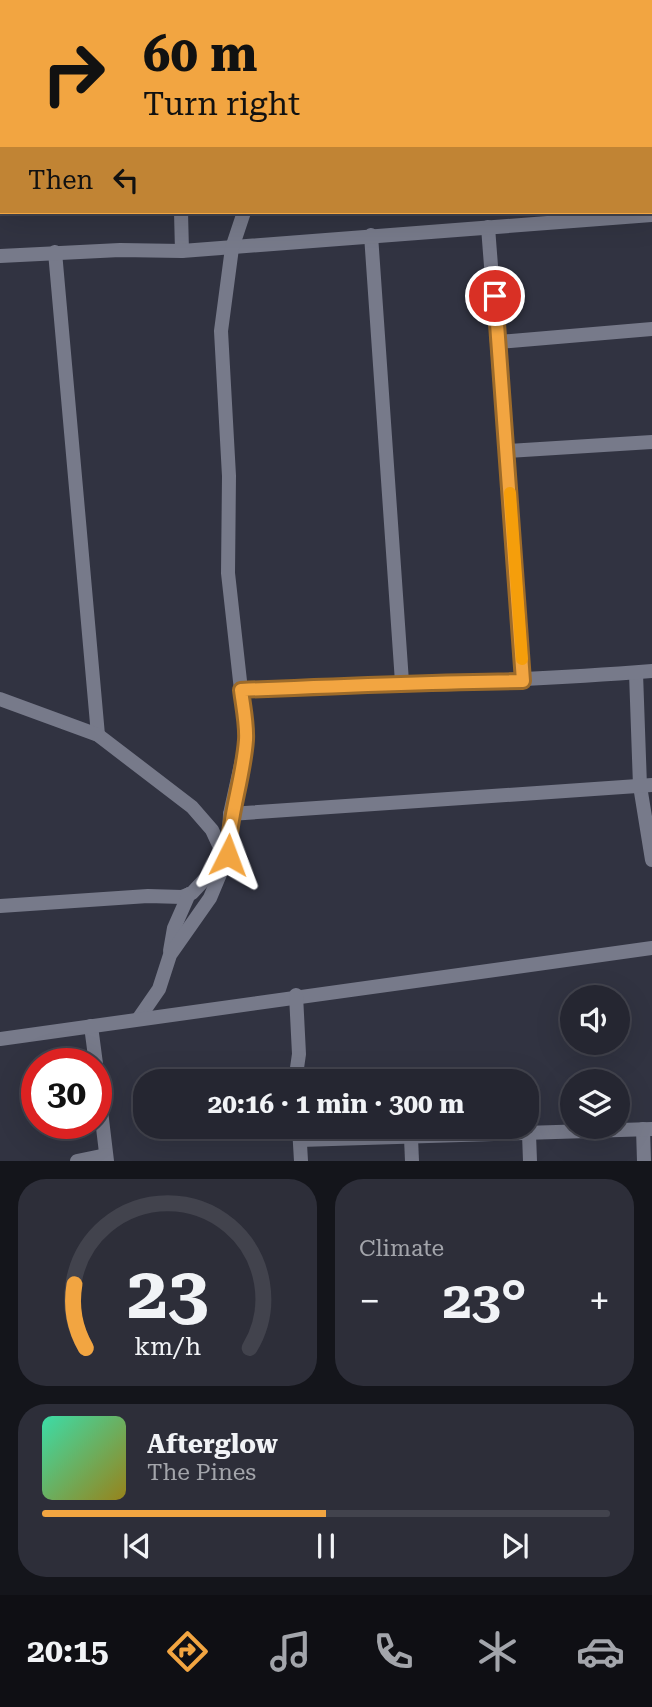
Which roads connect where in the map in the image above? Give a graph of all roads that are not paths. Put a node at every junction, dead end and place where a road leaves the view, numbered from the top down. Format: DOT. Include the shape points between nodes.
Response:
graph roads {
  1 [pos="181,214"];
  2 [pos="242,214"];
  3 [pos="652,215"];
  4 [pos="488,227"];
  5 [pos="371,235"];
  6 [pos="232,248"];
  7 [pos="182,251"];
  8 [pos="55,252"];
  9 [pos="0,256"];
  10 [pos="652,329"];
  11 [pos="499,342"];
  12 [pos="652,442"];
  13 [pos="507,451"];
  14 [pos="652,671"];
  15 [pos="636,673"];
  16 [pos="523,681"];
  17 [pos="402,682"];
  18 [pos="241,690"];
  19 [pos="0,699"];
  20 [pos="98,735"];
  21 [pos="646,786"];
  22 [pos="230,814"];
  23 [pos="226,857"];
  24 [pos="652,860"];
  25 [pos="189,894"];
  26 [pos="0,906"];
  27 [pos="652,948"];
  28 [pos="170,956"];
  29 [pos="296,995"];
  30 [pos="139,1018"];
  31 [pos="91,1026"];
  32 [pos="0,1039"];
  33 [pos="94,1048"];
  34 [pos="297,1069"];
  35 [pos="647,1129"];
  36 [pos="539,1134"];
  37 [pos="105,1139"];
  38 [pos="299,1139"];
  39 [pos="411,1139"];
  40 [pos="529,1139"];
  41 [pos="107,1158"];
  42 [pos="77,1161"];
  43 [pos="301,1161"];
  44 [pos="412,1161"];
  45 [pos="530,1161"];
  46 [pos="644,1161"];
  1 -- 7 [label="street"];
  2 -- 6 [label="street"];
  3 -- 4 [label="street"];
  4 -- 5 [label="street"];
  4 -- 11 [label="street"];
  5 -- 6 [label="street"];
  5 -- 17 [label="street"];
  6 -- 7 [label="street"];
  6 -- 18 [label="street" via="221,331 229,476 228,573"];
  7 -- 8 [label="street"];
  8 -- 9 [label="street"];
  8 -- 20 [label="street"];
  10 -- 11 [label="street"];
  11 -- 13 [label="street"];
  12 -- 13 [label="street"];
  13 -- 16 [label="street"];
  14 -- 15 [label="street"];
  15 -- 16 [label="street"];
  15 -- 21 [label="street"];
  16 -- 17 [label="street"];
  17 -- 18 [label="street"];
  18 -- 22 [label="street" via="247,737"];
  19 -- 20 [label="street"];
  20 -- 23 [label="street" via="192,807 212,830"];
  21 -- 22 [label="street"];
  21 -- 24 [label="street"];
  22 -- 23 [label="street"];
  23 -- 25 [label="street"];
  23 -- 28 [label="street" via="210,898"];
  25 -- 26 [label="street"];
  25 -- 28 [label="street" via="174,928"];
  27 -- 29 [label="street"];
  28 -- 30 [label="street" via="159,989"];
  29 -- 30 [label="street"];
  29 -- 34 [label="street"];
  30 -- 31 [label="street"];
  31 -- 32 [label="street"];
  31 -- 33 [label="street"];
  35 -- 36 [label="street"];
  35 -- 46 [label="street"];
  37 -- 41 [label="street"];
  38 -- 43 [label="street"];
  39 -- 44 [label="street"];
  40 -- 45 [label="street"];
  41 -- 42 [label="street"];
}
